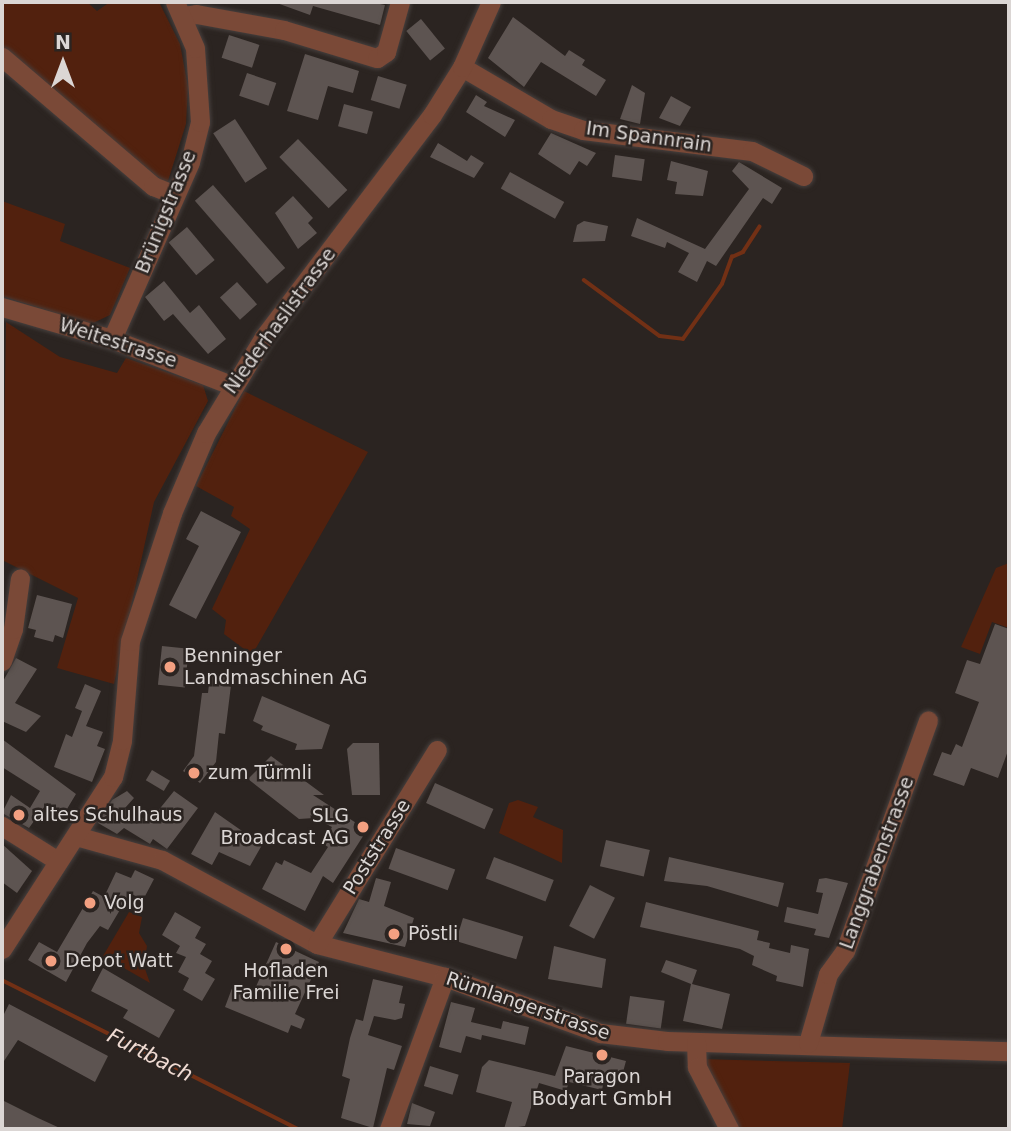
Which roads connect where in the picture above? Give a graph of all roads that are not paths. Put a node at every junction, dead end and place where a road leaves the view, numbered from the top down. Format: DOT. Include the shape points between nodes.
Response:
graph roads {
  1 [pos="400,2"];
  2 [pos="491,2"];
  3 [pos="179,9"];
  4 [pos="2,57"];
  5 [pos="462,67"];
  6 [pos="803,176"];
  7 [pos="175,195"];
  8 [pos="2,307"];
  9 [pos="112,339"];
  10 [pos="231,385"];
  11 [pos="20,578"];
  12 [pos="2,661"];
  13 [pos="929,720"];
  14 [pos="437,750"];
  15 [pos="2,826"];
  16 [pos="76,836"];
  17 [pos="58,861"];
  18 [pos="317,944"];
  19 [pos="2,949"];
  20 [pos="445,977"];
  21 [pos="696,1042"];
  22 [pos="808,1043"];
  23 [pos="1009,1051"];
  24 [pos="389,1129"];
  25 [pos="729,1129"];
  1 -- 3 [label="street" via="386,51 377,58 301,34"];
  2 -- 5 [label="street, Niederhaslistrasse"];
  3 -- 7 [label="street, Brünigstrasse" via="195,47 200,122"];
  4 -- 7 [label="street" via="153,186"];
  5 -- 6 [label="street, Im Spannrain" via="572,126 644,141 752,151"];
  5 -- 10 [label="street, Niederhaslistrasse" via="394,169"];
  7 -- 9 [label="street, Brünigstrasse"];
  8 -- 9 [label="street, Weitestrasse"];
  9 -- 10 [label="street, Weitestrasse"];
  10 -- 16 [label="street, Niederhaslistrasse" via="172,513 130,640 122,740 113,777"];
  11 -- 12 [label="street" via="10,645"];
  13 -- 22 [label="street, Langgrabenstrasse" via="845,951 828,974"];
  14 -- 18 [label="street, Poststrasse"];
  15 -- 17 [label="street"];
  16 -- 17 [label="street, Niederhaslistrasse"];
  16 -- 18 [label="street, Rümlangerstrasse" via="162,860"];
  17 -- 19 [label="street, Niederhaslistrasse"];
  18 -- 20 [label="street, Rümlangerstrasse"];
  20 -- 21 [label="street, Rümlangerstrasse" via="600,1033"];
  20 -- 24 [label="street"];
  21 -- 22 [label="street, Rümlangerstrasse"];
  21 -- 25 [label="street" via="697,1067"];
  22 -- 23 [label="street, Rümlangerstrasse"];
}
